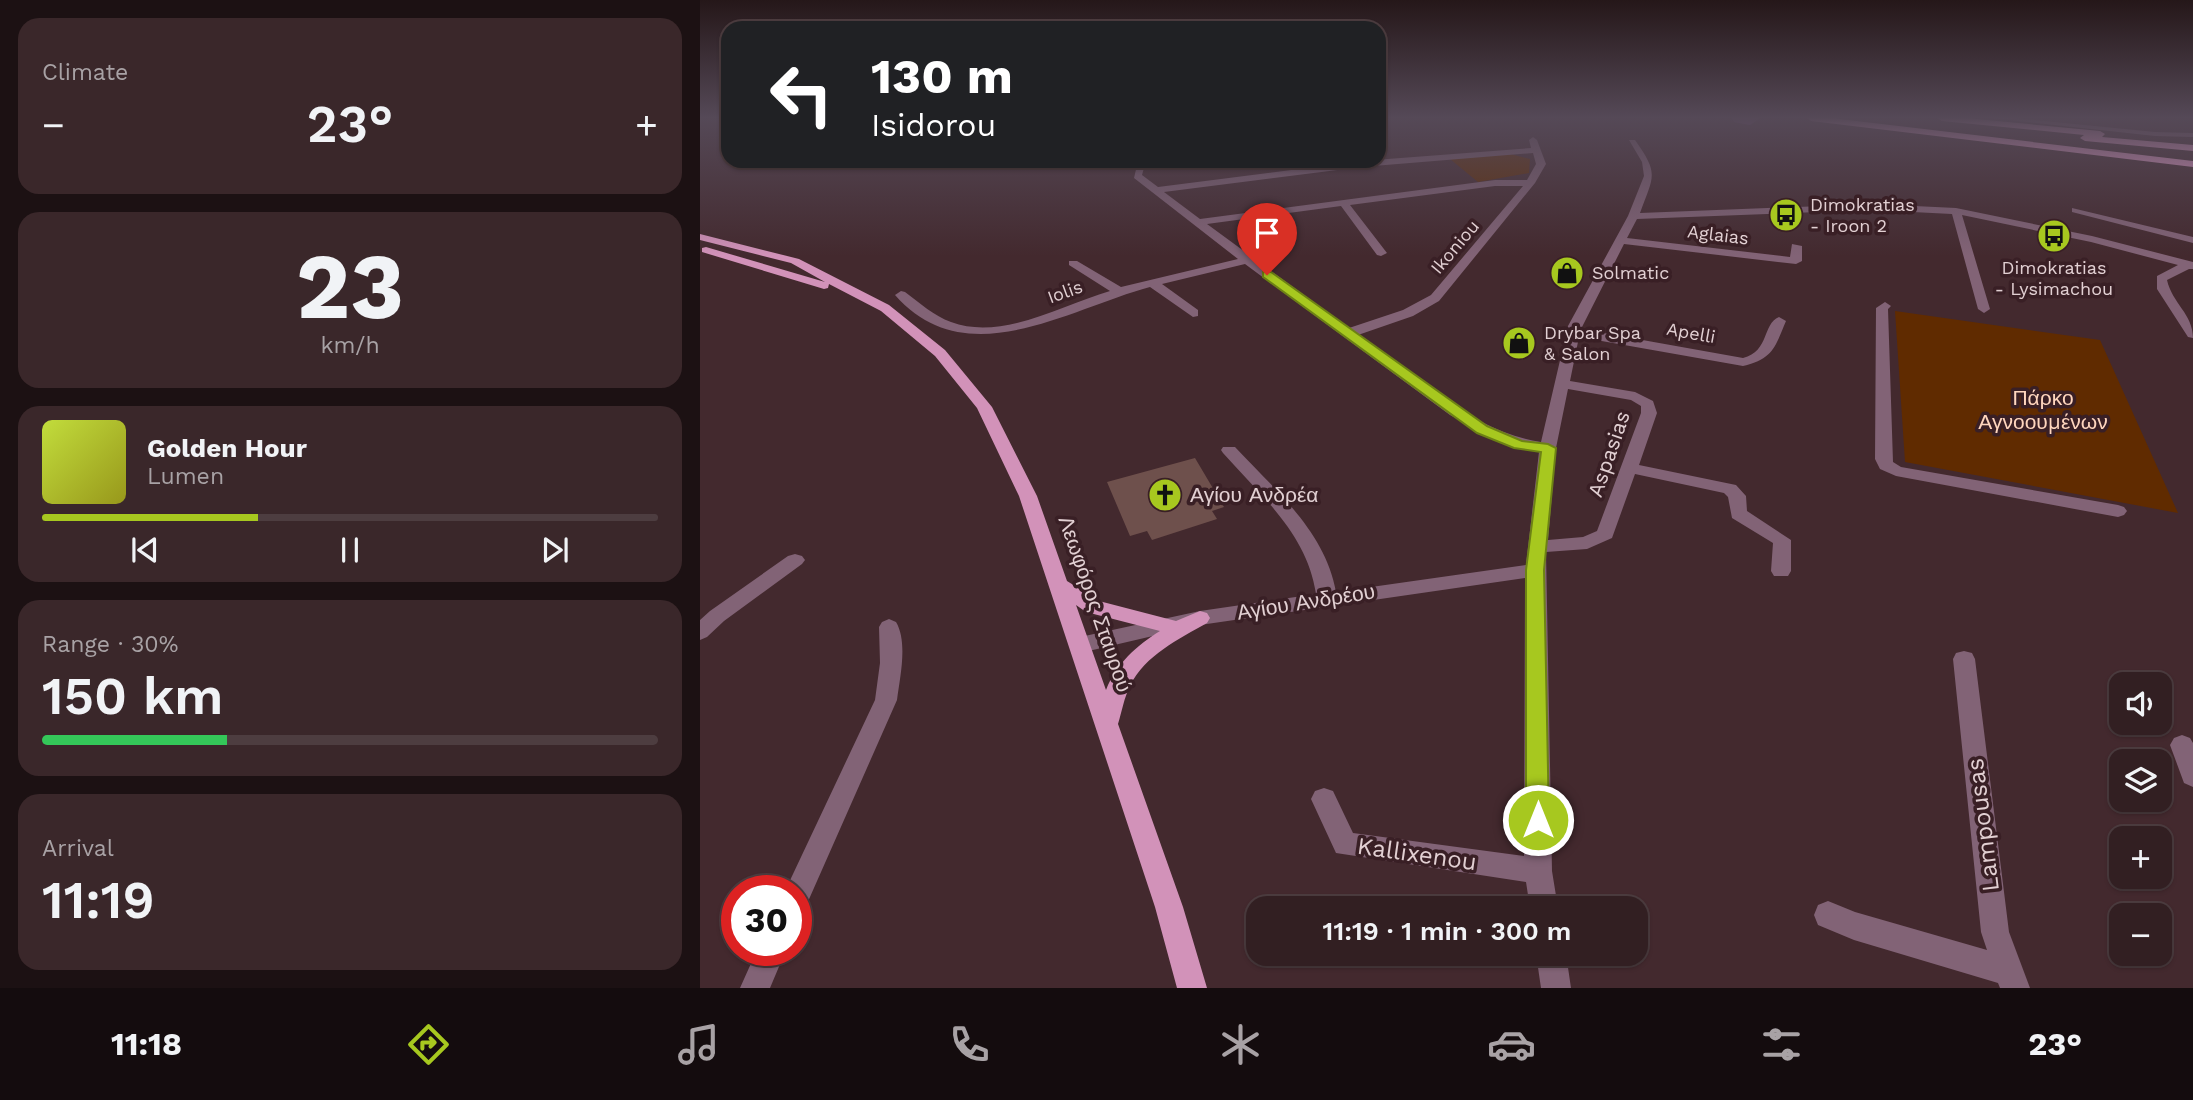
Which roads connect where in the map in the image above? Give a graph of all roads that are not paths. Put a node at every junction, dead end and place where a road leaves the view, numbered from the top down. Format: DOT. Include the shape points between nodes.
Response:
graph roads {
  1 [pos="1541,164"];
  2 [pos="1646,164"];
  3 [pos="1140,168"];
  4 [pos="1330,168"];
  5 [pos="1530,183"];
  6 [pos="1158,190"];
  7 [pos="1343,202"];
  8 [pos="2076,210"];
  9 [pos="1956,211"];
  10 [pos="1633,216"];
  11 [pos="1199,222"];
  12 [pos="2122,222"];
  13 [pos="700,237"];
  14 [pos="2092,239"];
  15 [pos="1620,240"];
  16 [pos="2193,240"];
  17 [pos="1797,246"];
  18 [pos="700,249"];
  19 [pos="1381,253"];
  20 [pos="1247,260"];
  21 [pos="1073,263"];
  22 [pos="2190,266"];
  23 [pos="1153,283"];
  24 [pos="1119,291"];
  25 [pos="858,295"];
  26 [pos="901,295"];
  27 [pos="1885,306"];
  28 [pos="1984,309"];
  29 [pos="1193,313"];
  30 [pos="1779,321"];
  31 [pos="1573,332"];
  32 [pos="1349,333"];
  33 [pos="2193,334"];
  34 [pos="1562,384"];
  35 [pos="1548,448"];
  36 [pos="1229,450"];
  37 [pos="1629,468"];
  38 [pos="2118,511"];
  39 [pos="1536,558"];
  40 [pos="795,560"];
  41 [pos="1781,571"];
  42 [pos="1059,585"];
  43 [pos="1327,598"];
  44 [pos="1200,618"];
  45 [pos="1168,625"];
  46 [pos="889,627"];
  47 [pos="700,632"];
  48 [pos="1080,645"];
  49 [pos="1964,659"];
  50 [pos="1106,723"];
  51 [pos="2182,745"];
  52 [pos="2193,776"];
  53 [pos="1324,799"];
  54 [pos="1538,871"];
  55 [pos="806,875"];
  56 [pos="1542,896"];
  57 [pos="1828,915"];
  58 [pos="765,966"];
  59 [pos="1553,966"];
  60 [pos="2012,980"];
  61 [pos="755,988"];
  62 [pos="1192,988"];
  63 [pos="1556,988"];
  1 -- 5 [label="street, Ikoniou"];
  2 -- 10 [label="street" via="1649,176"];
  3 -- 6 [label="street" via="1137,176"];
  4 -- 6 [label="street, Ikoniou"];
  5 -- 7 [label="street" via="1495,183"];
  5 -- 32 [label="street, Ikoniou" via="1435,298 1408,313"];
  6 -- 11 [label="street"];
  7 -- 11 [label="street"];
  7 -- 19 [label="street"];
  8 -- 12 [label="street"];
  9 -- 10 [label="street" via="1873,207"];
  9 -- 14 [label="street"];
  9 -- 28 [label="street"];
  10 -- 15 [label="street"];
  11 -- 20 [label="street"];
  12 -- 14 [label="street"];
  12 -- 16 [label="street"];
  13 -- 25 [label="main road, Λεωφόρος Σταυρού" via="795,261"];
  14 -- 22 [label="street"];
  15 -- 17 [label="street, Aglaias" via="1796,261"];
  15 -- 31 [label="street"];
  18 -- 25 [label="main road, Λεωφόρος Σταυρού"];
  20 -- 23 [label="street, Iolis"];
  20 -- 32 [label="street"];
  21 -- 24 [label="street"];
  22 -- 33 [label="street" via="2161,279 2162,289"];
  23 -- 24 [label="street, Iolis"];
  23 -- 29 [label="street"];
  24 -- 26 [label="street, Iolis" via="1048,317 981,329 957,329 937,322"];
  25 -- 42 [label="main road, Λεωφόρος Σταυρού" via="884,308 940,354 985,407 1028,496"];
  27 -- 38 [label="street" via="1886,465 1896,471"];
  30 -- 31 [label="street, Apelli" via="1764,355 1743,362"];
  31 -- 34 [label="street"];
  32 -- 35 [label="street" via="1482,429 1519,445"];
  34 -- 35 [label="street"];
  34 -- 37 [label="street, Aspasias" via="1635,396 1648,404"];
  35 -- 39 [label="street"];
  36 -- 43 [label="street" via="1306,534 1323,573"];
  37 -- 39 [label="street, Aspasias" via="1605,534"];
  37 -- 41 [label="street" via="1730,489 1737,496 1738,514 1782,540"];
  39 -- 43 [label="street, Αγίου Ανδρέου"];
  39 -- 54 [label="street"];
  40 -- 47 [label="street"];
  42 -- 45 [label="main road" via="1093,607"];
  42 -- 48 [label="main road, Λεωφόρος Σταυρού"];
  43 -- 44 [label="street, Αγίου Ανδρέου"];
  44 -- 45 [label="street, Αγίου Ανδρέου"];
  44 -- 50 [label="main road" via="1146,649 1130,665 1112,696"];
  45 -- 48 [label="street, Αγίου Ανδρέου"];
  46 -- 55 [label="street" via="886,699"];
  48 -- 50 [label="main road, Λεωφόρος Σταυρού"];
  49 -- 60 [label="street, Lampousas" via="1995,932"];
  50 -- 62 [label="main road, Λεωφόρος Σταυρού"];
  51 -- 52 [label="street"];
  53 -- 54 [label="street, Kallixenou" via="1345,844"];
  54 -- 56 [label="street"];
  57 -- 60 [label="street"];
  58 -- 61 [label="street"];
  59 -- 63 [label="street"];
}
